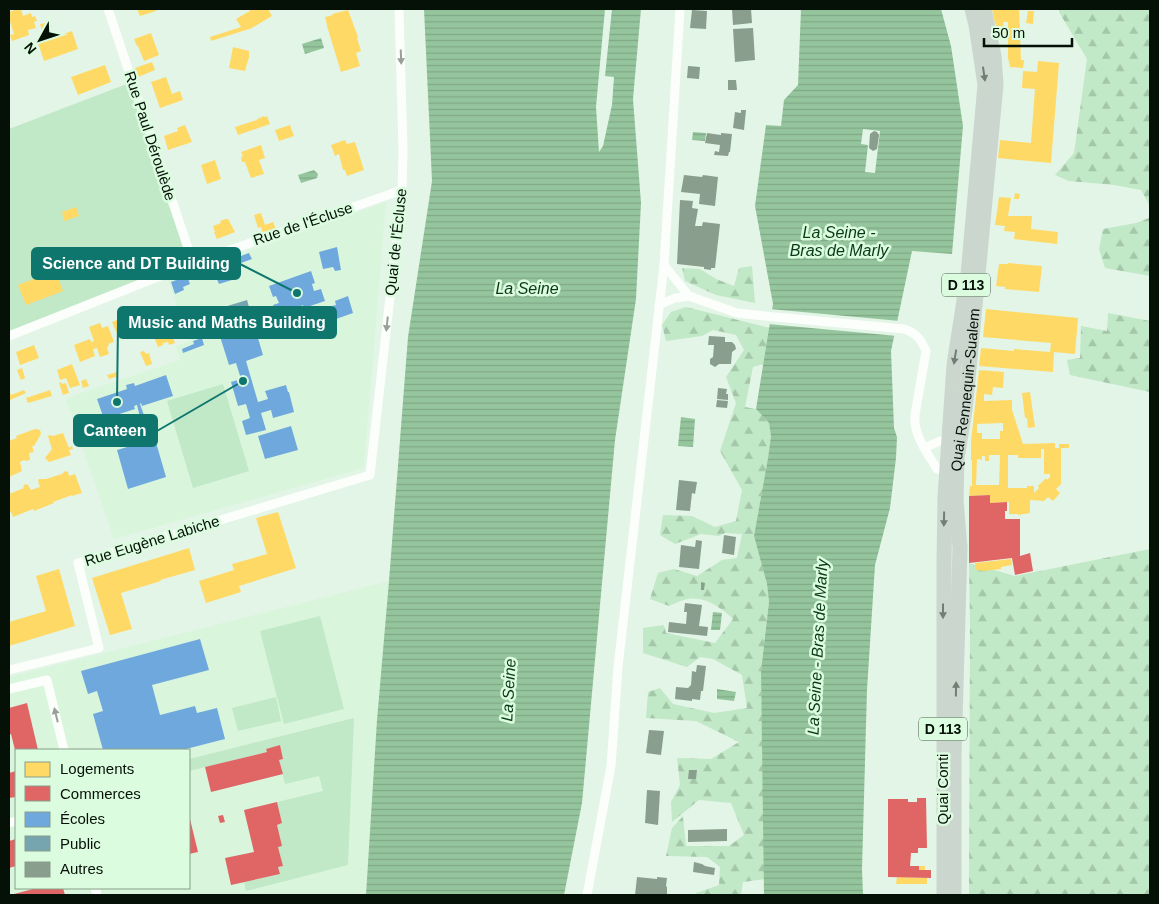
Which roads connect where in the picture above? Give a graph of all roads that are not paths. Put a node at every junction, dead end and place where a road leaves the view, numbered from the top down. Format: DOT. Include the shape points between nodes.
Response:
graph roads {
  1 [pos="108,9"];
  2 [pos="399,9"];
  3 [pos="680,9"];
  4 [pos="972,9"];
  5 [pos="984,9"];
  6 [pos="402,190"];
  7 [pos="192,263"];
  8 [pos="664,265"];
  9 [pos="689,296"];
  10 [pos="659,305"];
  11 [pos="9,336"];
  12 [pos="954,442"];
  13 [pos="924,448"];
  14 [pos="952,472"];
  15 [pos="370,475"];
  16 [pos="944,563"];
  17 [pos="959,563"];
  18 [pos="9,670"];
  19 [pos="9,690"];
  20 [pos="64,749"];
  21 [pos="587,895"];
  22 [pos="944,895"];
  23 [pos="954,895"];
  1 -- 7 [label="street, Rue Paul Déroulède"];
  2 -- 6 [label="street, Quai de l'Écluse, one-way"];
  3 -- 8 [label="street"];
  4 -- 12 [label="main road, Quai Rennequin-Sualem / D 113, one-way" via="985,85 968,275 954,365"];
  5 -- 12 [label="main road, Quai Rennequin-Sualem / D 113" via="994,56 996,85 969,369"];
  6 -- 7 [label="street, Rue de l'Écluse"];
  6 -- 15 [label="street, Quai de l'Écluse, one-way"];
  7 -- 11 [label="street, Rue de l'Écluse"];
  8 -- 9 [label="street"];
  8 -- 10 [label="street"];
  9 -- 10 [label="street"];
  9 -- 13 [label="street" via="737,313 910,331 926,351 914,423"];
  10 -- 21 [label="street" via="618,667 611,766"];
  12 -- 13 [label="street" via="940,441"];
  12 -- 14 [label="main road, Quai Rennequin-Sualem / D 113"];
  13 -- 14 [label="street" via="937,468"];
  14 -- 16 [label="main road, Quai Rennequin-Sualem / D 113, one-way" via="945,497"];
  14 -- 17 [label="main road, Quai Rennequin-Sualem / D 113"];
  15 -- 18 [label="street, Rue Eugène Labiche" via="78,563 99,648"];
  16 -- 22 [label="main road, Quai Conti / D 113, one-way"];
  23 -- 17 [label="main road, Quai Conti / D 113, one-way"];
  20 -- 19 [label="street, one-way" via="47,680"];
}
